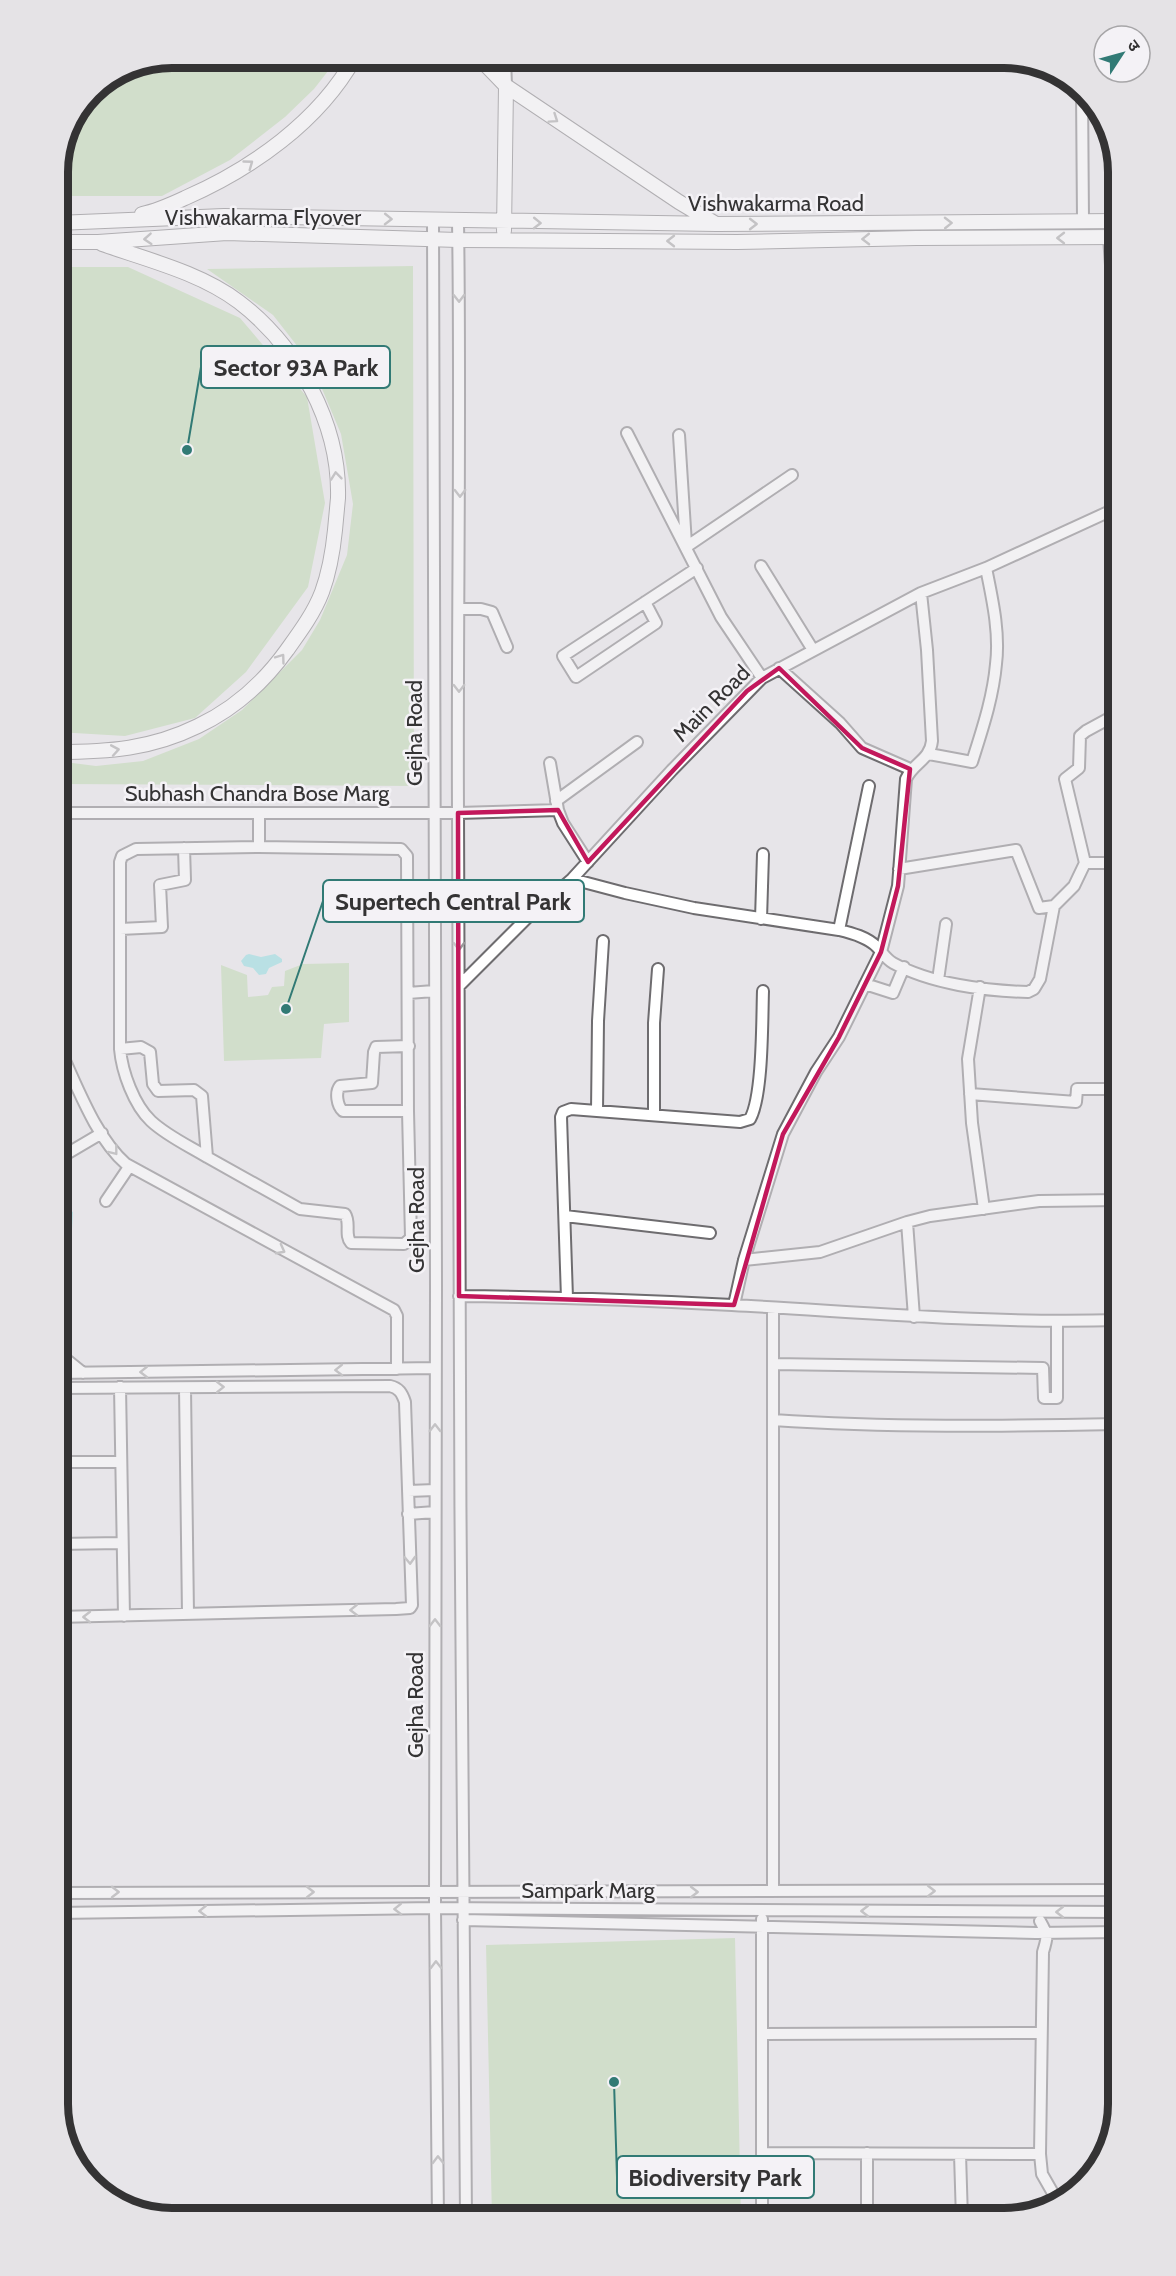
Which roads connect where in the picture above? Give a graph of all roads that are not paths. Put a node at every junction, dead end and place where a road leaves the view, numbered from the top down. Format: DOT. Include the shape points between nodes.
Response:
graph roads {
  1 [pos="348,68"];
  2 [pos="489,68"];
  3 [pos="506,68"];
  4 [pos="506,86"];
  5 [pos="1082,103"];
  6 [pos="433,220"];
  7 [pos="1083,220"];
  8 [pos="1108,220"];
  9 [pos="458,221"];
  10 [pos="504,222"];
  11 [pos="995,222"];
  12 [pos="68,223"];
  13 [pos="94,223"];
  14 [pos="716,224"];
  15 [pos="1108,237"];
  16 [pos="994,238"];
  17 [pos="433,239"];
  18 [pos="458,240"];
  19 [pos="503,240"];
  20 [pos="68,242"];
  21 [pos="98,242"];
  22 [pos="627,433"];
  23 [pos="680,435"];
  24 [pos="792,475"];
  25 [pos="1108,513"];
  26 [pos="686,547"];
  27 [pos="761,566"];
  28 [pos="697,568"];
  29 [pos="986,568"];
  30 [pos="921,593"];
  31 [pos="645,602"];
  32 [pos="459,609"];
  33 [pos="507,647"];
  34 [pos="813,650"];
  35 [pos="779,668"];
  36 [pos="762,678"];
  37 [pos="1108,719"];
  38 [pos="637,742"];
  39 [pos="68,752"];
  40 [pos="928,754"];
  41 [pos="550,764"];
  42 [pos="910,769"];
  43 [pos="869,786"];
  44 [pos="557,805"];
  45 [pos="434,812"];
  46 [pos="68,813"];
  47 [pos="259,813"];
  48 [pos="458,813"];
  49 [pos="259,847"];
  50 [pos="184,848"];
  51 [pos="763,854"];
  52 [pos="588,862"];
  53 [pos="1085,863"];
  54 [pos="1108,863"];
  55 [pos="899,869"];
  56 [pos="572,879"];
  57 [pos="1054,906"];
  58 [pos="761,919"];
  59 [pos="946,924"];
  60 [pos="120,929"];
  61 [pos="839,930"];
  62 [pos="603,941"];
  63 [pos="881,952"];
  64 [pos="904,967"];
  65 [pos="658,969"];
  66 [pos="938,980"];
  67 [pos="865,984"];
  68 [pos="459,986"];
  69 [pos="980,987"];
  70 [pos="434,991"];
  71 [pos="763,991"];
  72 [pos="408,993"];
  73 [pos="409,1046"];
  74 [pos="120,1049"];
  75 [pos="68,1066"];
  76 [pos="1108,1089"];
  77 [pos="970,1094"];
  78 [pos="408,1111"];
  79 [pos="597,1111"];
  80 [pos="654,1115"];
  81 [pos="102,1133"];
  82 [pos="68,1153"];
  83 [pos="207,1157"];
  84 [pos="129,1167"];
  85 [pos="1108,1200"];
  86 [pos="106,1202"];
  87 [pos="984,1209"];
  88 [pos="565,1216"];
  89 [pos="908,1222"];
  90 [pos="710,1233"];
  91 [pos="744,1260"];
  92 [pos="459,1296"];
  93 [pos="567,1298"];
  94 [pos="734,1305"];
  95 [pos="773,1308"];
  96 [pos="914,1317"];
  97 [pos="1108,1320"];
  98 [pos="1057,1322"];
  99 [pos="68,1361"];
  100 [pos="773,1364"];
  101 [pos="435,1368"];
  102 [pos="397,1369"];
  103 [pos="68,1373"];
  104 [pos="83,1373"];
  105 [pos="120,1387"];
  106 [pos="68,1388"];
  107 [pos="186,1388"];
  108 [pos="773,1420"];
  109 [pos="1108,1424"];
  110 [pos="68,1462"];
  111 [pos="120,1462"];
  112 [pos="435,1490"];
  113 [pos="408,1491"];
  114 [pos="435,1512"];
  115 [pos="408,1514"];
  116 [pos="121,1543"];
  117 [pos="68,1544"];
  118 [pos="188,1614"];
  119 [pos="124,1616"];
  120 [pos="68,1617"];
  121 [pos="1108,1890"];
  122 [pos="773,1891"];
  123 [pos="435,1892"];
  124 [pos="463,1892"];
  125 [pos="68,1893"];
  126 [pos="435,1908"];
  127 [pos="762,1910"];
  128 [pos="68,1913"];
  129 [pos="1108,1913"];
  130 [pos="463,1914"];
  131 [pos="1039,1916"];
  132 [pos="763,1926"];
  133 [pos="1108,1932"];
  134 [pos="1041,1933"];
  135 [pos="1040,2033"];
  136 [pos="764,2034"];
  137 [pos="762,2153"];
  138 [pos="867,2153"];
  139 [pos="960,2154"];
  140 [pos="1040,2154"];
  141 [pos="1054,2196"];
  142 [pos="438,2208"];
  143 [pos="466,2208"];
  144 [pos="762,2208"];
  145 [pos="867,2208"];
  146 [pos="962,2208"];
  13 -- 1 [label="main road, one-way" via="155,212 240,170 311,115"];
  2 -- 4 [label="main road"];
  3 -- 4 [label="street"];
  4 -- 10 [label="main road"];
  4 -- 14 [label="main road, one-way"];
  5 -- 7 [label="street"];
  6 -- 9 [label="main road, Vishwakarma Road"];
  13 -- 6 [label="main road, Vishwakarma Flyover, one-way" via="224,216"];
  6 -- 17 [label="street, Gejha Road"];
  7 -- 8 [label="main road, Vishwakarma Road"];
  7 -- 11 [label="main road, Vishwakarma Road"];
  9 -- 10 [label="main road, Vishwakarma Road"];
  9 -- 18 [label="street, Gejha Road"];
  10 -- 14 [label="main road, Vishwakarma Road, one-way"];
  10 -- 19 [label="main road"];
  14 -- 11 [label="main road, Vishwakarma Road, one-way"];
  11 -- 16 [label="main road"];
  12 -- 13 [label="main road, Vishwakarma Flyover"];
  15 -- 16 [label="main road, Vishwakarma Road, one-way"];
  16 -- 19 [label="main road, Vishwakarma Road, one-way"];
  17 -- 18 [label="main road, Vishwakarma Road"];
  17 -- 21 [label="main road, Vishwakarma Flyover, one-way" via="227,233"];
  17 -- 45 [label="street, Gejha Road"];
  18 -- 19 [label="main road, Vishwakarma Road"];
  18 -- 32 [label="street, Gejha Road, one-way"];
  20 -- 21 [label="main road, Vishwakarma Flyover"];
  39 -- 21 [label="main road, one-way" via="109,752 162,741 199,726 237,703 272,670 302,629 322,592 333,548 338,497 333,449 320,405 297,365 269,330 239,302 210,285"];
  22 -- 26 [label="street"];
  23 -- 26 [label="street"];
  24 -- 26 [label="street"];
  25 -- 29 [label="street, Main Road"];
  26 -- 28 [label="street"];
  27 -- 34 [label="street"];
  28 -- 31 [label="street"];
  28 -- 36 [label="street" via="722,617"];
  29 -- 30 [label="street, Main Road"];
  29 -- 40 [label="street" via="997,662 975,753 972,762"];
  30 -- 34 [label="street, Main Road"];
  30 -- 40 [label="street" via="932,741"];
  31 -- 31 [label="street" via="563,656 576,677 656,623"];
  32 -- 33 [label="street" via="492,612"];
  32 -- 48 [label="street, Gejha Road, one-way"];
  34 -- 35 [label="street, Main Road"];
  35 -- 36 [label="street, Main Road"];
  35 -- 42 [label="street" via="862,748"];
  36 -- 52 [label="street, Main Road"];
  37 -- 53 [label="street" via="1080,736 1079,768 1065,779"];
  38 -- 44 [label="street"];
  40 -- 42 [label="street"];
  41 -- 44 [label="street"];
  42 -- 55 [label="street"];
  43 -- 61 [label="street"];
  44 -- 48 [label="street, Subhash Chandra Bose Marg"];
  44 -- 52 [label="street" via="567,833"];
  45 -- 47 [label="street, Subhash Chandra Bose Marg"];
  45 -- 48 [label="street, Subhash Chandra Bose Marg"];
  45 -- 70 [label="street, Gejha Road"];
  46 -- 47 [label="street, Subhash Chandra Bose Marg"];
  47 -- 49 [label="street"];
  48 -- 68 [label="street, Gejha Road, one-way"];
  49 -- 50 [label="street"];
  49 -- 72 [label="street" via="405,851"];
  50 -- 60 [label="street" via="135,849 122,856"];
  50 -- 60 [label="street" via="185,880 160,885 162,927"];
  51 -- 58 [label="street"];
  52 -- 56 [label="street, Main Road"];
  53 -- 54 [label="street"];
  53 -- 57 [label="street" via="1074,886"];
  55 -- 57 [label="street" via="1016,850 1039,908"];
  55 -- 63 [label="street"];
  56 -- 58 [label="street" via="666,902"];
  56 -- 68 [label="street, Main Road"];
  57 -- 69 [label="street" via="1040,979 1034,989 1018,992"];
  58 -- 61 [label="street"];
  59 -- 66 [label="street"];
  60 -- 74 [label="street"];
  61 -- 63 [label="street" via="857,935"];
  62 -- 79 [label="street"];
  63 -- 64 [label="street"];
  63 -- 67 [label="street"];
  64 -- 66 [label="street"];
  64 -- 67 [label="street" via="893,993"];
  65 -- 80 [label="street"];
  66 -- 69 [label="street"];
  67 -- 91 [label="street" via="783,1134"];
  68 -- 92 [label="street, Gejha Road"];
  69 -- 77 [label="street" via="968,1059"];
  70 -- 72 [label="street"];
  70 -- 101 [label="street, Gejha Road"];
  71 -- 80 [label="street" via="762,1041 750,1119 740,1122"];
  72 -- 73 [label="street"];
  73 -- 78 [label="street"];
  73 -- 78 [label="street" via="376,1047 372,1083 340,1086 337,1091 343,1111"];
  74 -- 83 [label="street" via="126,1075 149,1119"];
  74 -- 83 [label="street" via="141,1047 150,1052 153,1084 158,1091 194,1090 202,1096"];
  75 -- 81 [label="street"];
  76 -- 77 [label="street" via="1077,1089 1076,1102"];
  77 -- 87 [label="street"];
  78 -- 83 [label="street" via="411,1238 404,1244 351,1244 345,1214 300,1209"];
  79 -- 80 [label="street"];
  79 -- 88 [label="street" via="566,1109 561,1117"];
  81 -- 82 [label="street"];
  81 -- 84 [label="street, one-way" via="116,1156"];
  84 -- 86 [label="street"];
  84 -- 102 [label="street, one-way" via="391,1307 397,1316"];
  85 -- 87 [label="street" via="1039,1200"];
  87 -- 89 [label="street"];
  88 -- 90 [label="street"];
  88 -- 93 [label="street"];
  89 -- 91 [label="street" via="820,1252"];
  89 -- 96 [label="street"];
  91 -- 94 [label="street"];
  92 -- 93 [label="street"];
  92 -- 124 [label="street, Gejha Road"];
  93 -- 94 [label="street"];
  94 -- 95 [label="street"];
  95 -- 96 [label="street"];
  95 -- 100 [label="street"];
  96 -- 98 [label="street"];
  97 -- 98 [label="street"];
  98 -- 100 [label="street" via="1057,1398 1044,1398 1043,1368"];
  99 -- 104 [label="street"];
  100 -- 108 [label="street"];
  101 -- 102 [label="street"];
  112 -- 101 [label="street, Gejha Road, one-way"];
  102 -- 104 [label="street, one-way"];
  103 -- 104 [label="street"];
  105 -- 106 [label="street"];
  105 -- 107 [label="street"];
  105 -- 111 [label="street"];
  107 -- 113 [label="street, one-way" via="394,1387 405,1402"];
  107 -- 118 [label="street"];
  108 -- 109 [label="street" via="836,1424"];
  108 -- 122 [label="street"];
  110 -- 111 [label="street"];
  111 -- 116 [label="street"];
  112 -- 113 [label="street"];
  112 -- 114 [label="street, Gejha Road"];
  113 -- 115 [label="street"];
  114 -- 115 [label="street"];
  123 -- 114 [label="street, Gejha Road, one-way"];
  115 -- 118 [label="street, one-way" via="410,1608"];
  116 -- 117 [label="street"];
  116 -- 119 [label="street"];
  118 -- 119 [label="street"];
  119 -- 120 [label="street, one-way"];
  122 -- 121 [label="street, Sampark Marg, one-way"];
  124 -- 122 [label="street, Sampark Marg, one-way"];
  123 -- 124 [label="street, Sampark Marg"];
  125 -- 123 [label="street, Sampark Marg, one-way"];
  123 -- 126 [label="street, Gejha Road"];
  124 -- 130 [label="street, Gejha Road"];
  126 -- 128 [label="street, Sampark Marg, one-way"];
  126 -- 130 [label="street, Sampark Marg"];
  142 -- 126 [label="street, Gejha Road, one-way"];
  127 -- 130 [label="street, Sampark Marg"];
  131 -- 127 [label="street, Sampark Marg, one-way"];
  127 -- 132 [label="street"];
  129 -- 131 [label="street, Sampark Marg, one-way"];
  130 -- 132 [label="street"];
  130 -- 143 [label="street, Gejha Road"];
  131 -- 134 [label="street"];
  132 -- 134 [label="street"];
  132 -- 136 [label="street"];
  133 -- 134 [label="street"];
  134 -- 135 [label="street"];
  135 -- 136 [label="street"];
  135 -- 140 [label="street"];
  136 -- 137 [label="street"];
  137 -- 138 [label="street"];
  137 -- 144 [label="street"];
  138 -- 139 [label="street"];
  138 -- 145 [label="street"];
  139 -- 140 [label="street"];
  139 -- 146 [label="street"];
  140 -- 141 [label="street" via="1042,2174"];
}
